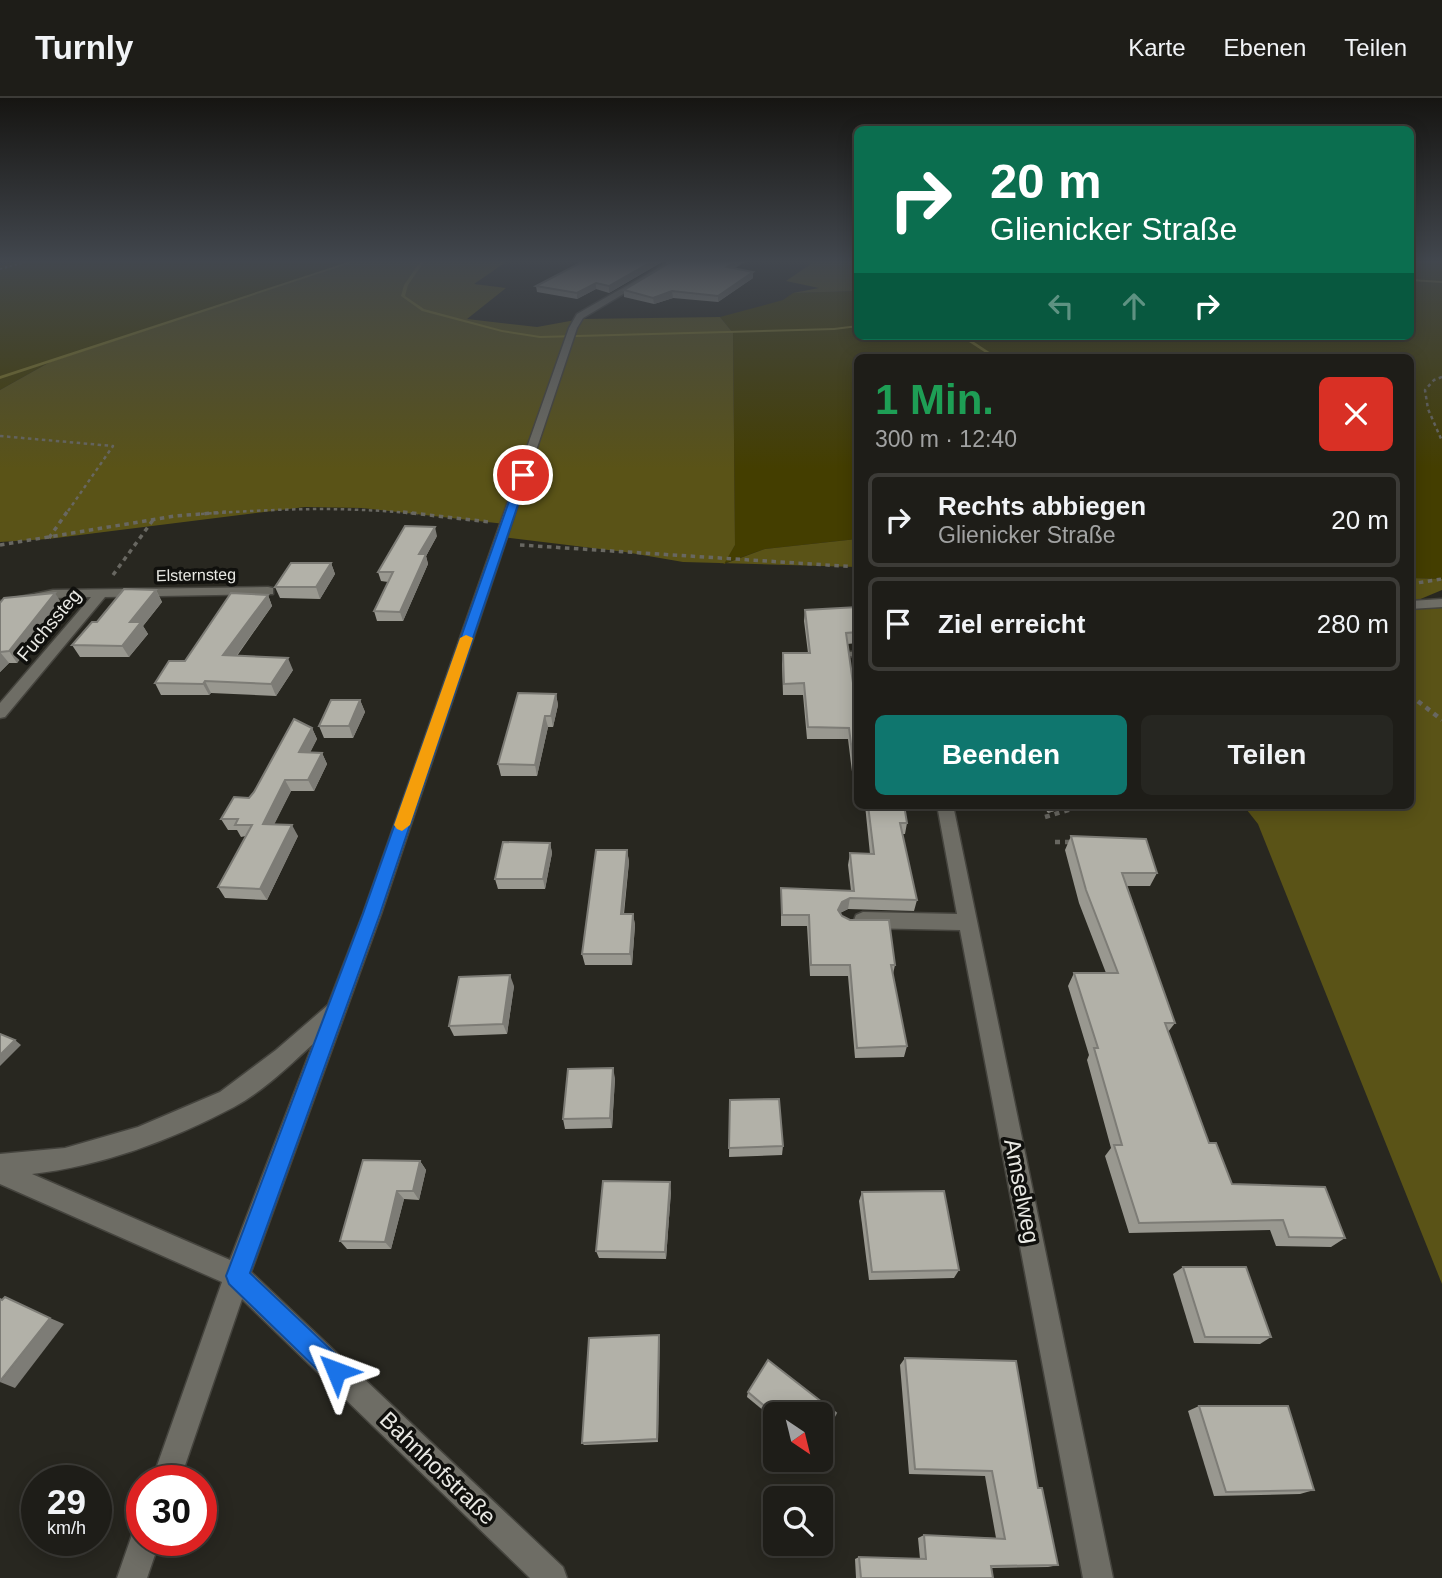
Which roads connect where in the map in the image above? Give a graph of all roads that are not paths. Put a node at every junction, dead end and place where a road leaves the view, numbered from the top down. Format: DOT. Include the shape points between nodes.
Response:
graph roads {
  1 [pos="572,331"];
  2 [pos="268,591"];
  3 [pos="101,594"];
  4 [pos="1442,603"];
  5 [pos="0,605"];
  6 [pos="1414,605"];
  7 [pos="0,713"];
  8 [pos="946,809"];
  9 [pos="848,920"];
  10 [pos="968,922"];
  11 [pos="335,1010"];
  12 [pos="0,1166"];
  13 [pos="0,1172"];
  14 [pos="237,1276"];
  15 [pos="171,1465"];
  16 [pos="140,1556"];
  17 [pos="132,1578"];
  18 [pos="552,1578"];
  19 [pos="1098,1578"];
  1 -- 11 [label="street"];
  2 -- 3 [label="street, Elsternsteg"];
  3 -- 5 [label="street, Elsternsteg" via="53,594"];
  3 -- 7 [label="street, Fuchssteg"];
  4 -- 6 [label="street"];
  8 -- 10 [label="street, Amselweg"];
  9 -- 10 [label="street"];
  10 -- 19 [label="street, Amselweg"];
  11 -- 12 [label="street" via="228,1100 140,1138 65,1159"];
  11 -- 14 [label="street"];
  13 -- 14 [label="street, Bahnhofstraße"];
  14 -- 15 [label="street"];
  14 -- 18 [label="street, Bahnhofstraße"];
  16 -- 17 [label="street"];
}
